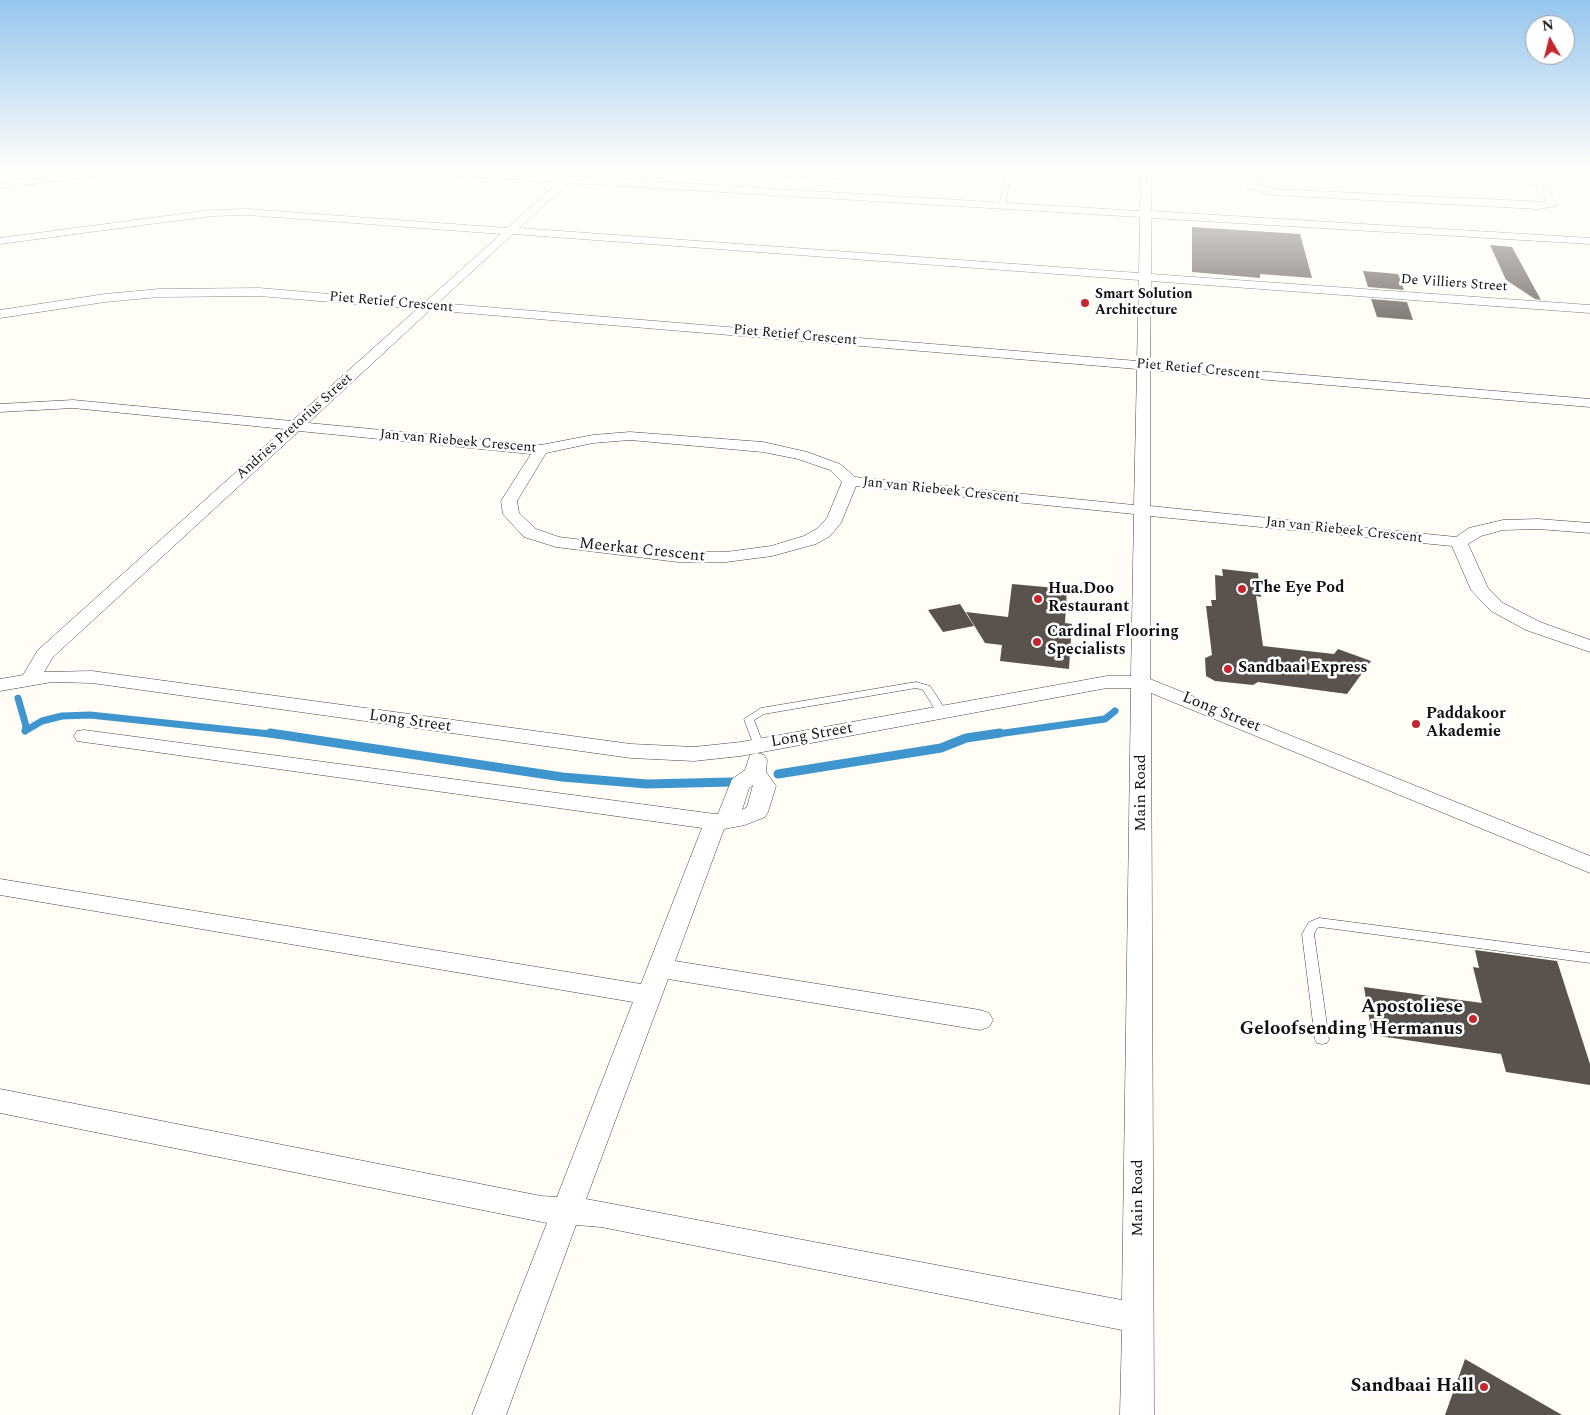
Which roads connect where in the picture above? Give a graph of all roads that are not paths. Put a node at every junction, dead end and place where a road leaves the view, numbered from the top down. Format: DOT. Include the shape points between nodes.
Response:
graph roads {
  1 [pos="31,237"];
  2 [pos="503,237"];
  3 [pos="580,237"];
  4 [pos="1146,237"];
  5 [pos="1522,237"];
  6 [pos="0,241"];
  7 [pos="1590,241"];
  8 [pos="1145,277"];
  9 [pos="427,306"];
  10 [pos="1590,309"];
  11 [pos="0,314"];
  12 [pos="1144,366"];
  13 [pos="1590,403"];
  14 [pos="26,406"];
  15 [pos="0,408"];
  16 [pos="0,423"];
  17 [pos="296,425"];
  18 [pos="541,450"];
  19 [pos="850,481"];
  20 [pos="1142,511"];
  21 [pos="1590,528"];
  22 [pos="1458,542"];
  23 [pos="1590,646"];
  24 [pos="30,679"];
  25 [pos="1140,682"];
  26 [pos="0,685"];
  27 [pos="942,712"];
  28 [pos="84,736"];
  29 [pos="759,746"];
  30 [pos="721,822"];
  31 [pos="1590,866"];
  32 [pos="0,887"];
  33 [pos="1590,958"];
  34 [pos="660,968"];
  35 [pos="649,995"];
  36 [pos="980,1020"];
  37 [pos="1322,1039"];
  38 [pos="0,1101"];
  39 [pos="567,1210"];
  40 [pos="1138,1318"];
  41 [pos="489,1415"];
  42 [pos="1137,1415"];
  1 -- 6 [label="street, De Villiers Street"];
  2 -- 9 [label="street, Andries Pretorius Street"];
  3 -- 8 [label="street, De Villiers Street"];
  4 -- 8 [label="street, Main Road"];
  5 -- 7 [label="street"];
  8 -- 10 [label="street, De Villiers Street"];
  8 -- 12 [label="street, Main Road"];
  9 -- 11 [label="street, Piet Retief Crescent" via="210,291 132,295"];
  9 -- 12 [label="street, Piet Retief Crescent"];
  9 -- 17 [label="street, Andries Pretorius Street"];
  12 -- 13 [label="street, Piet Retief Crescent"];
  12 -- 20 [label="street, Main Road"];
  14 -- 15 [label="street, Jan van Riebeek Crescent"];
  14 -- 16 [label="street"];
  14 -- 17 [label="street, Jan van Riebeek Crescent" via="73,404"];
  17 -- 18 [label="street, Jan van Riebeek Crescent"];
  17 -- 24 [label="street, Andries Pretorius Street" via="45,654"];
  18 -- 19 [label="street, Jan van Riebeek Crescent" via="593,439 630,436 763,447 802,455 835,467"];
  18 -- 19 [label="street, Meerkat Crescent" via="509,501 511,514 520,526 556,542 678,557 726,557 787,548 810,540 835,520"];
  19 -- 20 [label="street, Jan van Riebeek Crescent"];
  20 -- 22 [label="street, Jan van Riebeek Crescent"];
  20 -- 25 [label="street, Main Road"];
  21 -- 22 [label="street" via="1503,525 1475,532"];
  22 -- 23 [label="street" via="1480,590 1497,607 1532,626"];
  24 -- 26 [label="street, Long Street"];
  24 -- 29 [label="street, Long Street" via="72,675 92,677 647,752 694,754"];
  25 -- 27 [label="street, Long Street" via="1106,682"];
  25 -- 31 [label="street, Long Street"];
  25 -- 40 [label="street, Main Road"];
  27 -- 29 [label="street, Long Street"];
  27 -- 29 [label="lane" via="927,688 916,685 761,711 749,719"];
  28 -- 30 [label="street"];
  29 -- 30 [label="street" via="755,773 765,786 757,812 747,818"];
  30 -- 34 [label="street"];
  32 -- 35 [label="street"];
  33 -- 37 [label="lane" via="1319,922 1313,924 1308,934"];
  34 -- 35 [label="street"];
  34 -- 36 [label="street"];
  35 -- 39 [label="street"];
  38 -- 39 [label="street" via="541,1209"];
  39 -- 40 [label="street"];
  39 -- 41 [label="street"];
  40 -- 42 [label="street, Main Road"];
}
